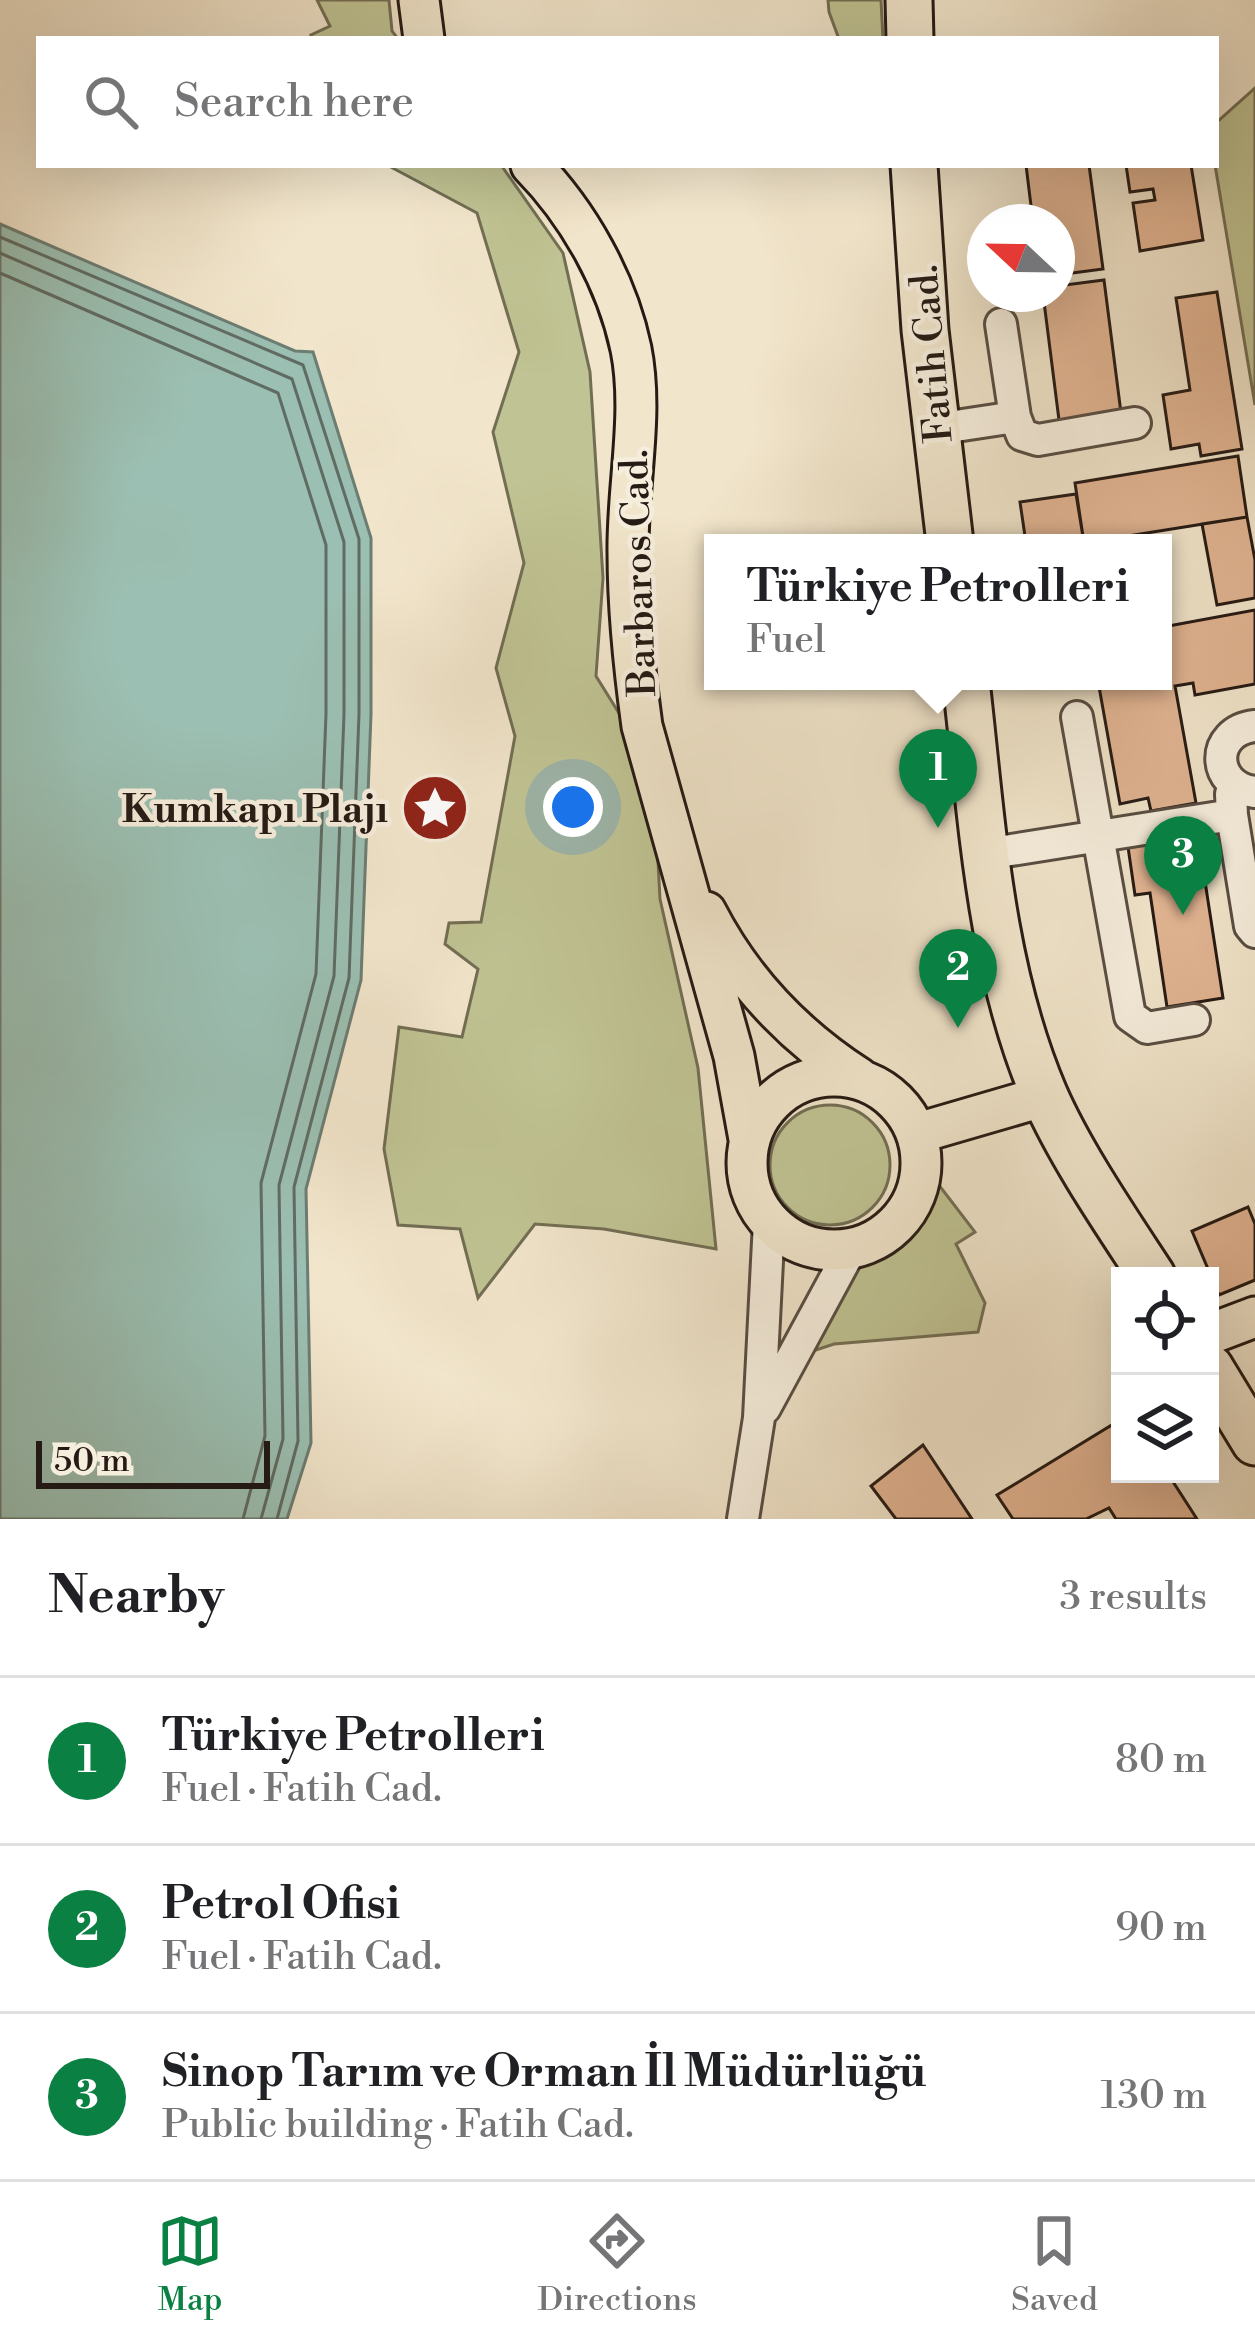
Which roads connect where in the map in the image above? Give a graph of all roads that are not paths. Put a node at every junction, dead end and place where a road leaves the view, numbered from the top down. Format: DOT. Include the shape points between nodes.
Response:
graph roads {
  1 [pos="419,0"];
  2 [pos="909,0"];
  3 [pos="424,36"];
  4 [pos="910,36"];
  5 [pos="533,168"];
  6 [pos="914,168"];
  7 [pos="1000,325"];
  8 [pos="1015,417"];
  9 [pos="1136,423"];
  10 [pos="936,429"];
  11 [pos="949,534"];
  12 [pos="967,690"];
  13 [pos="1077,717"];
  14 [pos="1255,727"];
  15 [pos="1241,798"];
  16 [pos="1098,837"];
  17 [pos="675,850"];
  18 [pos="986,854"];
  19 [pos="1255,932"];
  20 [pos="1194,1020"];
  21 [pos="859,1078"];
  22 [pos="1045,1096"];
  23 [pos="918,1133"];
  24 [pos="749,1139"];
  25 [pos="769,1222"];
  26 [pos="851,1250"];
  27 [pos="1147,1267"];
  28 [pos="1255,1317"];
  29 [pos="1219,1331"];
  30 [pos="1214,1375"];
  31 [pos="759,1418"];
  32 [pos="1255,1442"];
  33 [pos="743,1519"];
  1 -- 3 [label="main road"];
  2 -- 4 [label="highway"];
  5 -- 17 [label="main road, Barbaros Cad." via="584,230 631,350 634,670"];
  6 -- 10 [label="highway, Fatih Cad."];
  7 -- 8 [label="street"];
  8 -- 9 [label="street" via="1022,435 1038,440"];
  8 -- 10 [label="street"];
  10 -- 11 [label="highway, Fatih Cad."];
  12 -- 18 [label="highway"];
  13 -- 16 [label="street"];
  14 -- 15 [label="street" via="1235,732 1222,749 1222,771"];
  15 -- 16 [label="street"];
  15 -- 19 [label="street"];
  16 -- 18 [label="street"];
  16 -- 20 [label="street" via="1130,1016 1147,1028"];
  17 -- 21 [label="main road" via="720,939 766,1002 814,1049"];
  17 -- 24 [label="main road, Barbaros Cad." via="734,1056"];
  18 -- 22 [label="highway" via="1002,957"];
  21 -- 23 [label="main road" via="884,1090"];
  21 -- 24 [label="main road" via="804,1080 771,1104"];
  22 -- 23 [label="main road"];
  22 -- 27 [label="highway"];
  23 -- 26 [label="main road" via="917,1192 902,1219"];
  24 -- 25 [label="main road" via="753,1196"];
  25 -- 26 [label="main road" via="821,1250"];
  25 -- 31 [label="street"];
  26 -- 31 [label="street"];
  28 -- 29 [label="main road"];
  30 -- 32 [label="highway"];
  31 -- 33 [label="street"];
}
